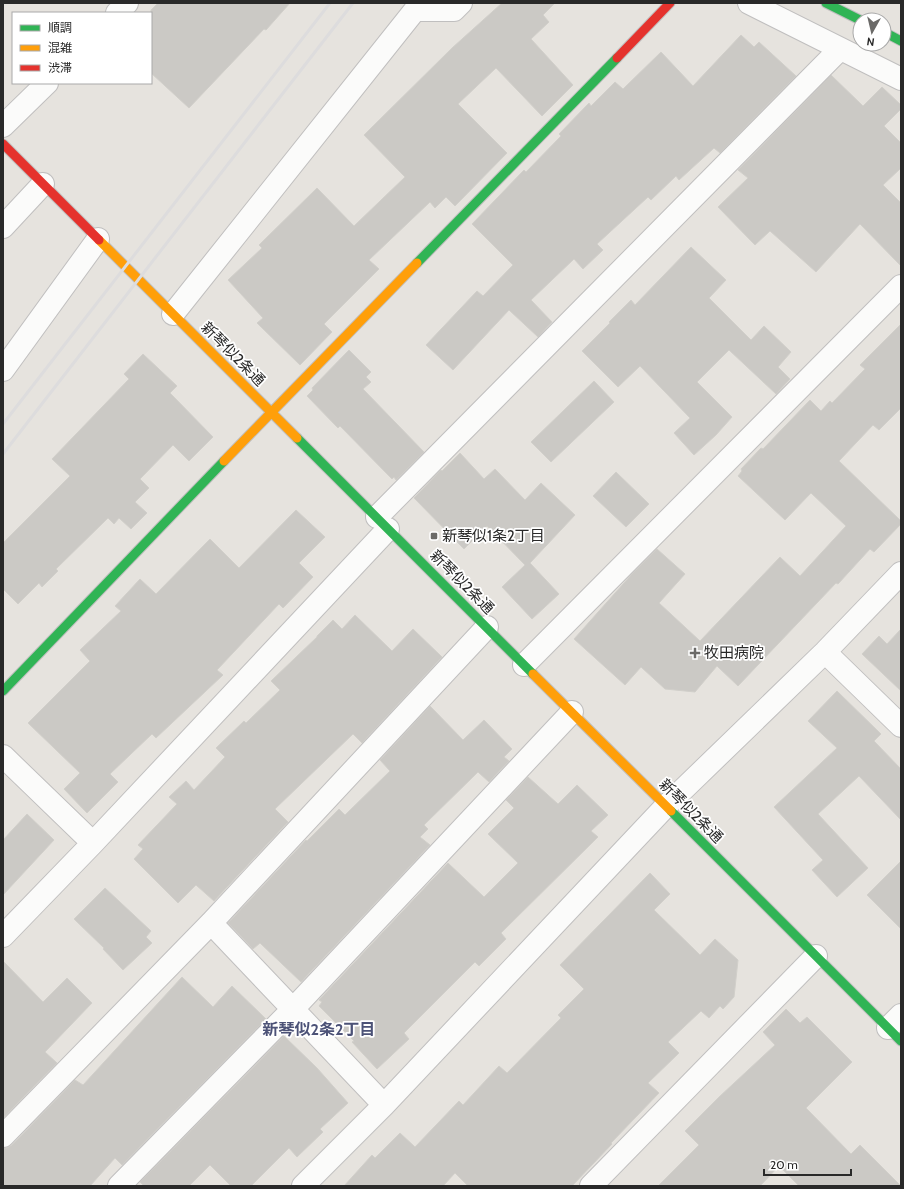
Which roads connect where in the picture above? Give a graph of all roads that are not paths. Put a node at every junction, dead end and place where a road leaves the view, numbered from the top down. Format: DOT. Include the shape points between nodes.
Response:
graph roads {
  1 [pos="127,3"];
  2 [pos="461,3"];
  3 [pos="670,3"];
  4 [pos="749,3"];
  5 [pos="826,3"];
  6 [pos="118,12"];
  7 [pos="852,16"];
  8 [pos="892,36"];
  9 [pos="901,41"];
  10 [pos="840,49"];
  11 [pos="901,79"];
  12 [pos="46,84"];
  13 [pos="3,126"];
  14 [pos="3,144"];
  15 [pos="43,184"];
  16 [pos="3,227"];
  17 [pos="98,239"];
  18 [pos="901,286"];
  19 [pos="173,314"];
  20 [pos="3,370"];
  21 [pos="271,412"];
  22 [pos="382,523"];
  23 [pos="901,573"];
  24 [pos="486,627"];
  25 [pos="825,652"];
  26 [pos="524,665"];
  27 [pos="3,691"];
  28 [pos="572,712"];
  29 [pos="901,726"];
  30 [pos="3,756"];
  31 [pos="666,806"];
  32 [pos="93,843"];
  33 [pos="211,923"];
  34 [pos="3,936"];
  35 [pos="816,956"];
  36 [pos="293,1009"];
  37 [pos="897,1028"];
  38 [pos="384,1105"];
  39 [pos="3,1136"];
  40 [pos="119,1186"];
  41 [pos="303,1186"];
  42 [pos="591,1186"];
  1 -- 6 [label="street"];
  2 -- 19 [label="street" via="454,10 415,10"];
  3 -- 21 [label="main road"];
  4 -- 10 [label="street"];
  5 -- 7 [label="main road"];
  8 -- 9 [label="main road"];
  10 -- 11 [label="street"];
  10 -- 22 [label="street"];
  12 -- 13 [label="street"];
  14 -- 15 [label="main road, 新琴似2条通"];
  15 -- 16 [label="street"];
  15 -- 17 [label="main road, 新琴似2条通"];
  17 -- 19 [label="main road, 新琴似2条通"];
  17 -- 20 [label="street"];
  18 -- 26 [label="street"];
  19 -- 21 [label="main road, 新琴似2条通"];
  21 -- 22 [label="main road, 新琴似2条通"];
  21 -- 27 [label="main road"];
  22 -- 24 [label="main road, 新琴似2条通"];
  22 -- 32 [label="street"];
  23 -- 25 [label="street"];
  24 -- 26 [label="main road, 新琴似2条通"];
  24 -- 33 [label="street"];
  25 -- 29 [label="street"];
  25 -- 31 [label="street"];
  26 -- 28 [label="main road, 新琴似2条通"];
  28 -- 31 [label="main road, 新琴似2条通"];
  28 -- 36 [label="street"];
  30 -- 32 [label="street"];
  31 -- 35 [label="main road, 新琴似2条通"];
  31 -- 38 [label="street"];
  32 -- 34 [label="street"];
  33 -- 36 [label="street"];
  33 -- 39 [label="street"];
  35 -- 37 [label="main road, 新琴似2条通"];
  35 -- 42 [label="street"];
  36 -- 38 [label="street"];
  36 -- 40 [label="street"];
  38 -- 41 [label="street"];
}
